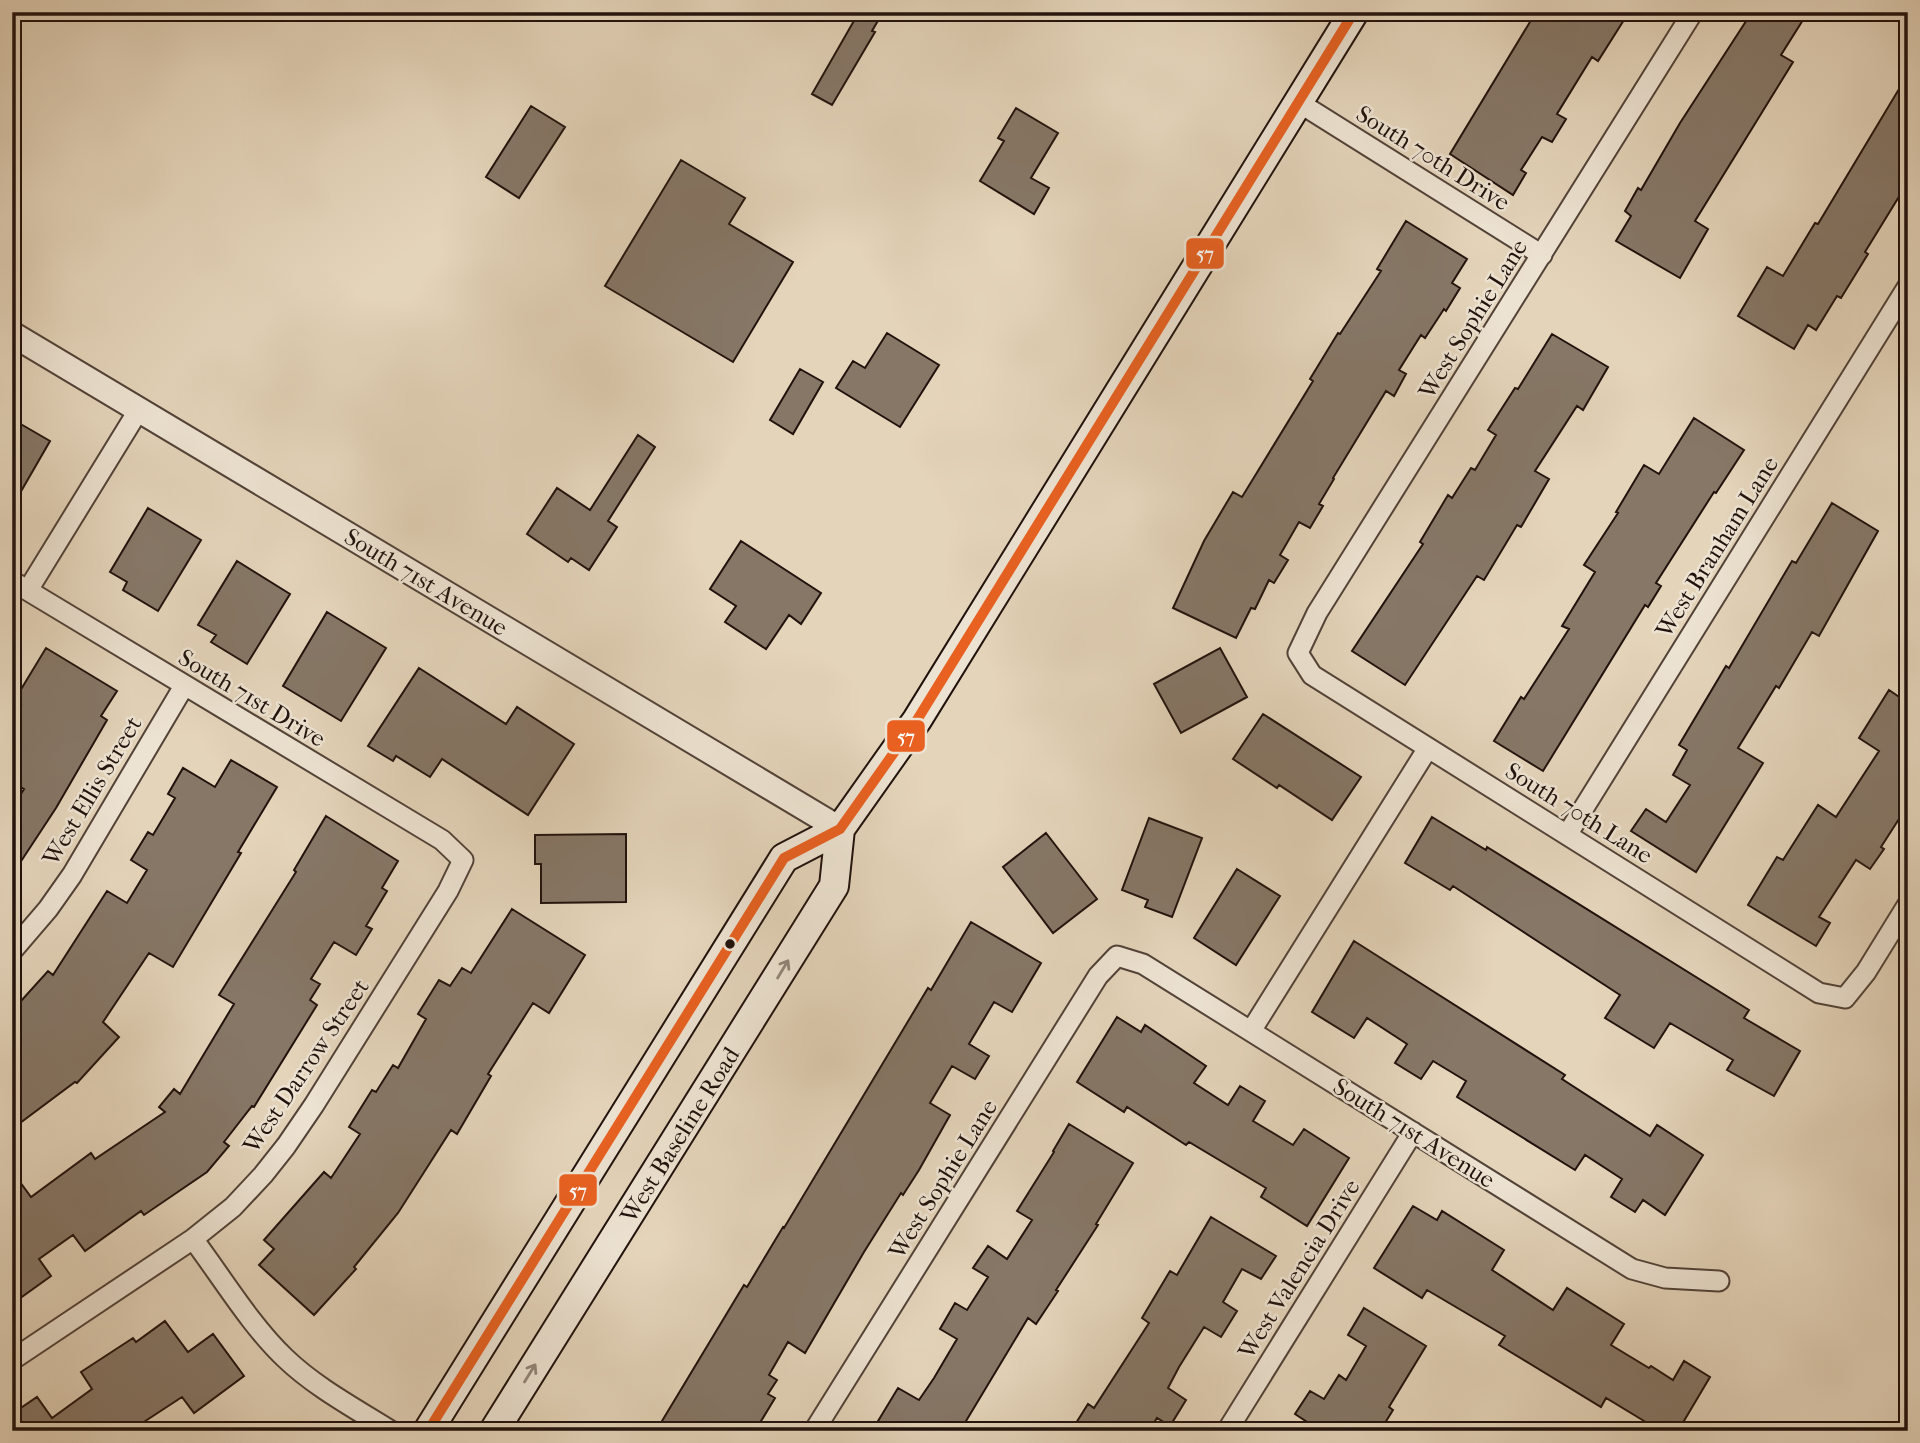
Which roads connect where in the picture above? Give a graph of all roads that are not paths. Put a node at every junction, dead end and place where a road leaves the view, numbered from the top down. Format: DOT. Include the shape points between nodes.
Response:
graph roads {
  1 [pos="1354,12"];
  2 [pos="1693,12"];
  3 [pos="1298,102"];
  4 [pos="1542,255"];
  5 [pos="1908,286"];
  6 [pos="12,334"];
  7 [pos="138,411"];
  8 [pos="20,586"];
  9 [pos="1298,653"];
  10 [pos="184,686"];
  11 [pos="1428,748"];
  12 [pos="840,829"];
  13 [pos="1567,835"];
  14 [pos="463,860"];
  15 [pos="1908,904"];
  16 [pos="12,951"];
  17 [pos="1117,956"];
  18 [pos="1251,1031"];
  19 [pos="1413,1132"];
  20 [pos="193,1239"];
  21 [pos="1719,1281"];
  22 [pos="12,1360"];
  23 [pos="391,1431"];
  24 [pos="428,1431"];
  25 [pos="494,1431"];
  26 [pos="814,1431"];
  27 [pos="1227,1431"];
  1 -- 3 [label="main road, West Baseline Road"];
  2 -- 4 [label="street, West Sophie Lane"];
  3 -- 4 [label="street, South 70th Drive"];
  3 -- 12 [label="main road, West Baseline Road" via="917,720"];
  4 -- 9 [label="street, West Sophie Lane" via="1325,601"];
  5 -- 13 [label="street, West Branham Lane"];
  6 -- 7 [label="street, South 71st Avenue"];
  7 -- 8 [label="street"];
  7 -- 12 [label="street, South 71st Avenue"];
  8 -- 10 [label="street, South 71st Drive"];
  9 -- 11 [label="street, South 70th Lane" via="1312,675"];
  10 -- 14 [label="street, South 71st Drive" via="442,840"];
  10 -- 16 [label="street, West Ellis Street" via="72,874"];
  11 -- 13 [label="street, South 70th Lane"];
  11 -- 18 [label="street"];
  12 -- 24 [label="main road, West Baseline Road" via="784,858"];
  25 -- 12 [label="main road, West Baseline Road, one-way" via="834,886"];
  13 -- 15 [label="street, South 70th Lane" via="1819,993 1845,998"];
  14 -- 20 [label="street, West Darrow Street" via="448,891 286,1146 233,1207"];
  17 -- 18 [label="street, South 71st Avenue" via="1143,964"];
  17 -- 26 [label="street, West Sophie Lane" via="1098,976"];
  18 -- 19 [label="street, South 71st Avenue"];
  19 -- 21 [label="street, South 71st Avenue" via="1632,1269 1665,1278"];
  19 -- 27 [label="street, West Valencia Drive"];
  20 -- 22 [label="street, West Darrow Street"];
  20 -- 23 [label="street" via="285,1359"];
}
